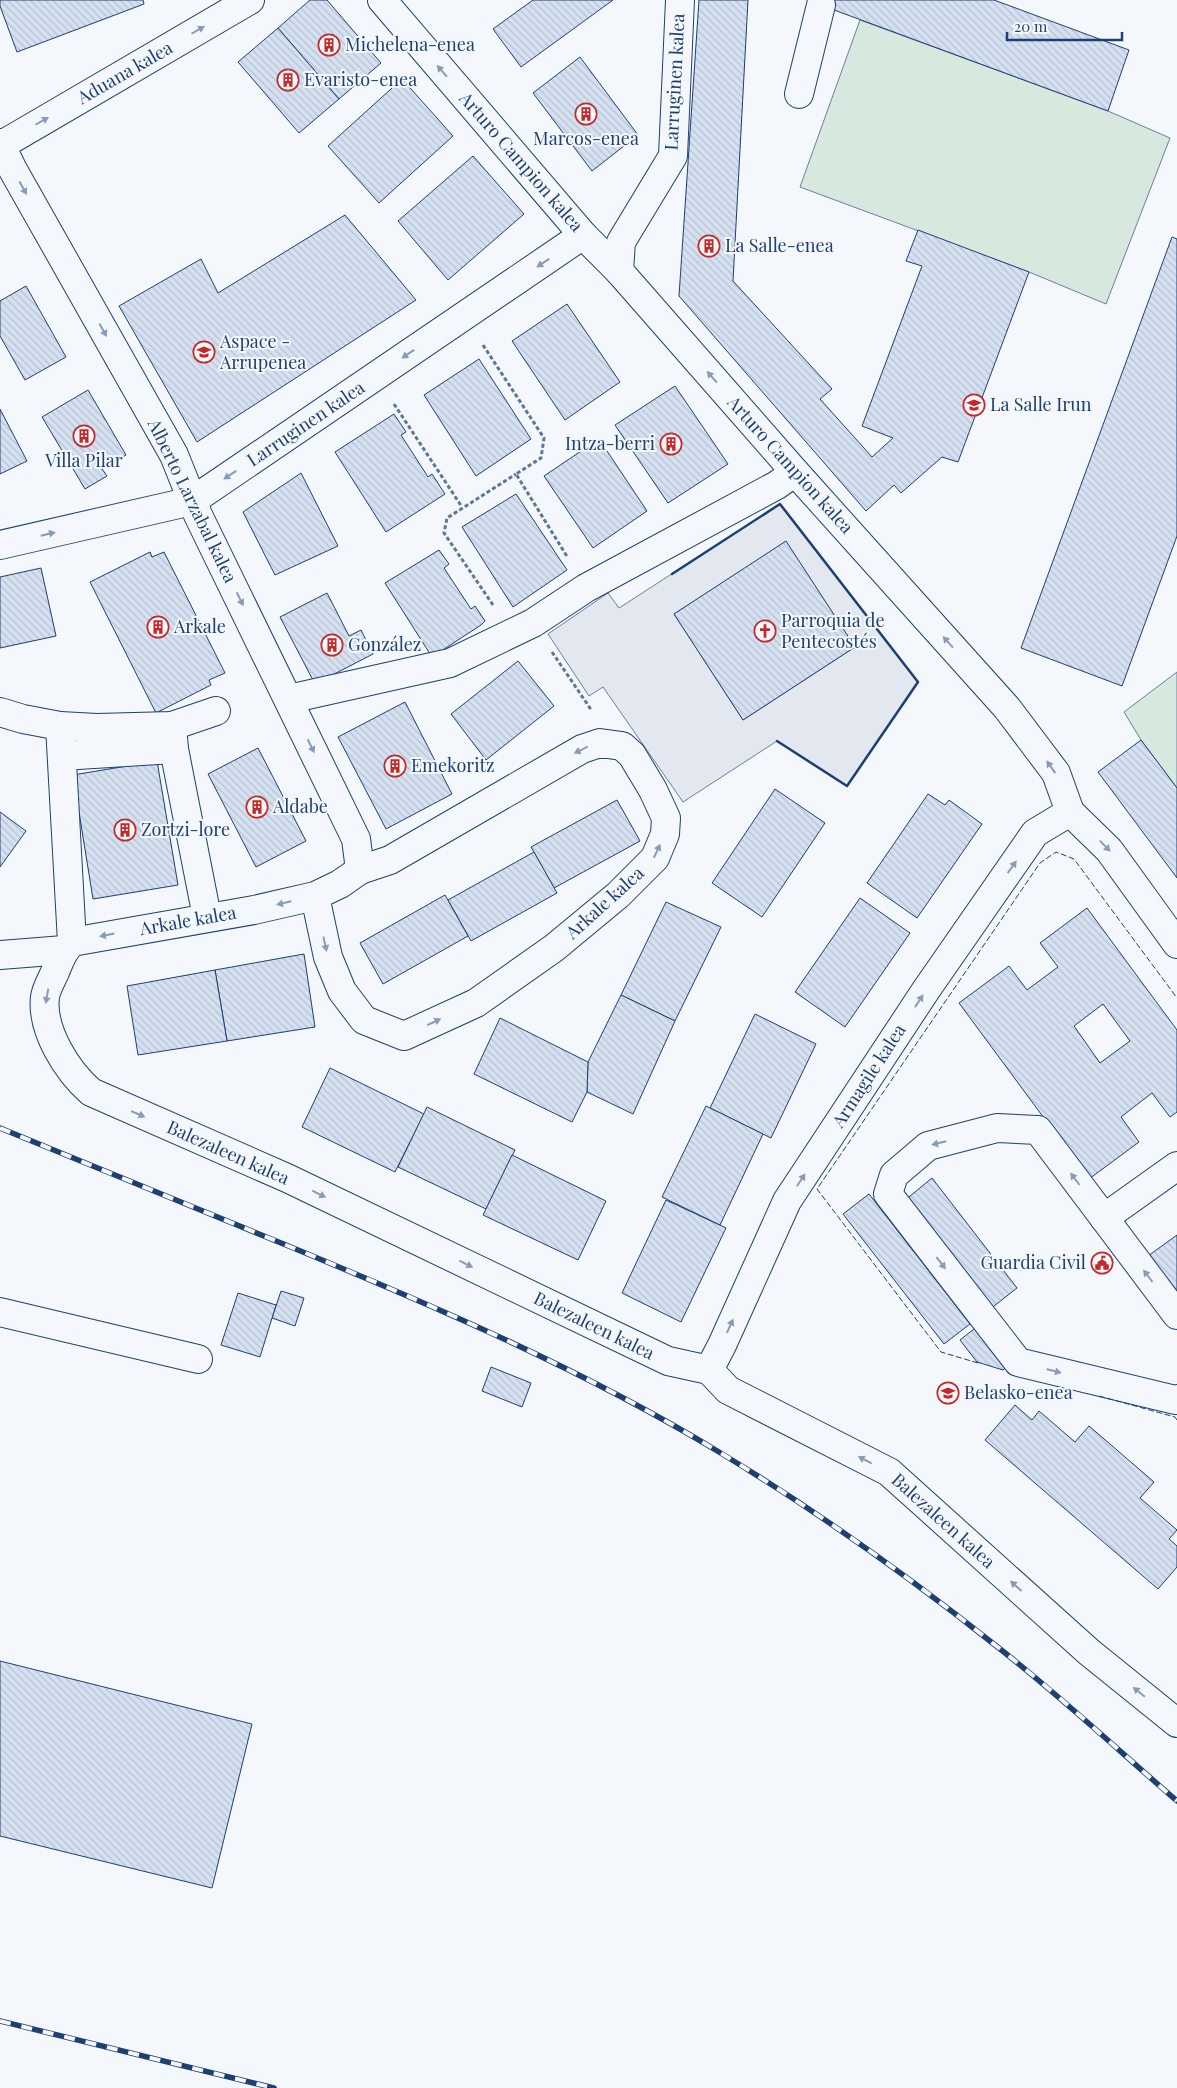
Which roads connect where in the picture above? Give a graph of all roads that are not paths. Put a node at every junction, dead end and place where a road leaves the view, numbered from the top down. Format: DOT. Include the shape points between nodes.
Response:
graph roads {
  1 [pos="250,0"];
  2 [pos="382,0"];
  3 [pos="680,0"];
  4 [pos="820,5"];
  5 [pos="799,94"];
  6 [pos="0,145"];
  7 [pos="583,235"];
  8 [pos="619,271"];
  9 [pos="795,472"];
  10 [pos="192,501"];
  11 [pos="0,545"];
  12 [pos="289,699"];
  13 [pos="216,711"];
  14 [pos="12,716"];
  15 [pos="60,726"];
  16 [pos="173,738"];
  17 [pos="62,756"];
  18 [pos="1070,812"];
  19 [pos="360,870"];
  20 [pos="315,896"];
  21 [pos="207,917"];
  22 [pos="1177,944"];
  23 [pos="68,946"];
  24 [pos="0,955"];
  25 [pos="1177,1166"];
  26 [pos="1104,1218"];
  27 [pos="0,1312"];
  28 [pos="1177,1315"];
  29 [pos="198,1360"];
  30 [pos="709,1370"];
  31 [pos="1177,1399"];
  32 [pos="1177,1723"];
  6 -- 1 [label="street, Aduana kalea, one-way"];
  7 -- 2 [label="street, Arturo Campion kalea, one-way"];
  3 -- 8 [label="street, Larruginen kalea" via="673,156 621,242"];
  4 -- 5 [label="street"];
  6 -- 10 [label="street, Alberto Larzabal kalea, one-way" via="174,455"];
  7 -- 8 [label="street, Arturo Campion kalea"];
  7 -- 10 [label="street, Larruginen kalea, one-way"];
  9 -- 8 [label="street, Arturo Campion kalea, one-way"];
  9 -- 12 [label="street" via="777,485 586,588 533,623 450,663"];
  18 -- 9 [label="street, Arturo Campion kalea, one-way" via="1056,773 1007,708"];
  11 -- 10 [label="street, Larruginen kalea, one-way"];
  10 -- 12 [label="street, Alberto Larzabal kalea, one-way"];
  12 -- 19 [label="street, Alberto Larzabal kalea, one-way" via="356,839"];
  13 -- 16 [label="street"];
  14 -- 15 [label="street"];
  15 -- 16 [label="street"];
  15 -- 17 [label="street"];
  16 -- 17 [label="street"];
  16 -- 21 [label="street"];
  17 -- 23 [label="street"];
  18 -- 22 [label="street, Arturo Campion kalea, one-way" via="1109,850"];
  30 -- 18 [label="street, Armagile kalea, one-way" via="787,1201 926,990 1035,833"];
  19 -- 20 [label="street, Arkale kalea"];
  20 -- 19 [label="street, Arkale kalea, one-way" via="328,957 342,991 364,1020 404,1036 476,1003 554,948 618,895 655,858 665,834 666,818 632,755 622,746 600,742 582,749 390,860"];
  20 -- 21 [label="street, Arkale kalea, one-way"];
  21 -- 23 [label="street, Arkale kalea, one-way"];
  23 -- 24 [label="street, Arkale kalea"];
  23 -- 30 [label="street, Balezaleen kalea, one-way" via="45,997 47,1020 57,1050 77,1079 91,1092 287,1178 668,1361"];
  25 -- 26 [label="street"];
  28 -- 26 [label="street, one-way"];
  26 -- 31 [label="street, one-way" via="1038,1130 997,1128 928,1146 894,1175 888,1194 1018,1362"];
  27 -- 29 [label="street"];
  32 -- 30 [label="street, Balezaleen kalea, one-way" via="1089,1652 889,1472 728,1390"];
}
